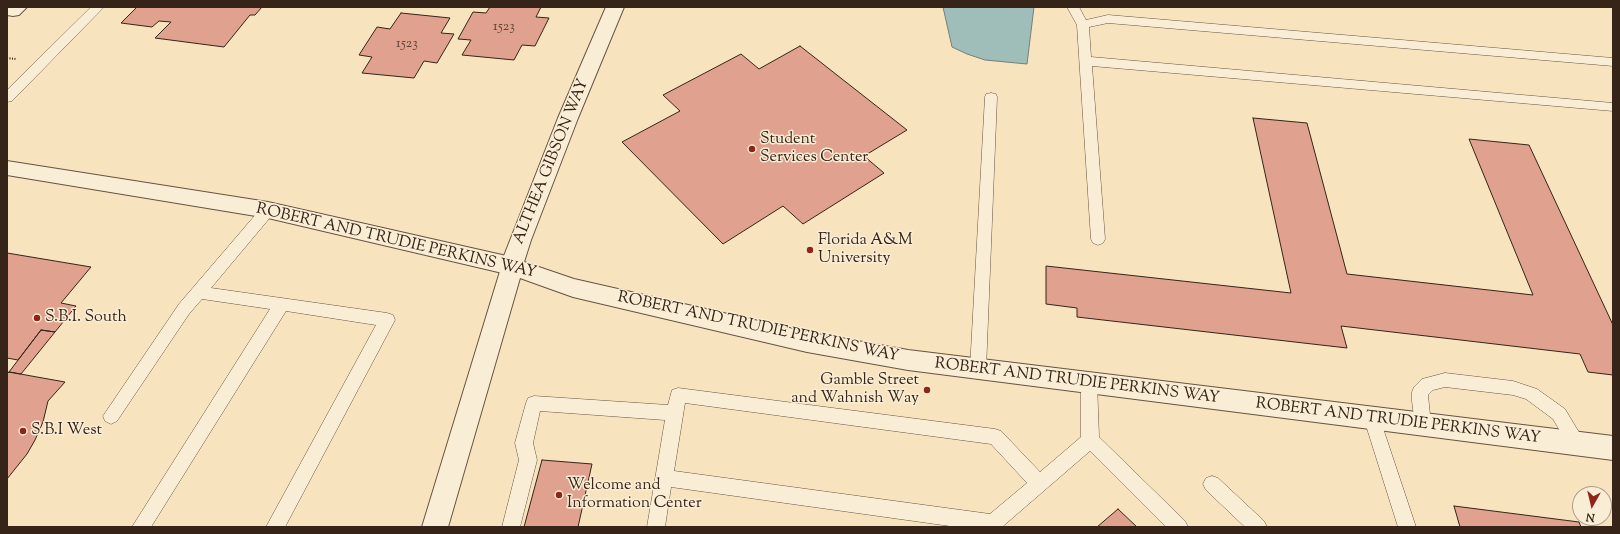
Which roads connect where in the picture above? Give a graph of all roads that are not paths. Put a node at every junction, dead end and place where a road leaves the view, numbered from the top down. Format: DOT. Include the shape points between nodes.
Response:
graph roads {
  1 [pos="98,7"];
  2 [pos="615,7"];
  3 [pos="1073,7"];
  4 [pos="1083,25"];
  5 [pos="1086,61"];
  6 [pos="1613,62"];
  7 [pos="991,97"];
  8 [pos="7,98"];
  9 [pos="1613,107"];
  10 [pos="7,168"];
  11 [pos="268,210"];
  12 [pos="1098,239"];
  13 [pos="511,266"];
  14 [pos="198,292"];
  15 [pos="282,304"];
  16 [pos="978,369"];
  17 [pos="1089,383"];
  18 [pos="675,413"];
  19 [pos="111,416"];
  20 [pos="1372,419"];
  21 [pos="1423,425"];
  22 [pos="1090,440"];
  23 [pos="1576,444"];
  24 [pos="1613,448"];
  25 [pos="664,478"];
  26 [pos="1039,483"];
  27 [pos="1212,484"];
  28 [pos="990,525"];
  29 [pos="141,527"];
  30 [pos="275,527"];
  31 [pos="435,527"];
  32 [pos="511,527"];
  33 [pos="656,527"];
  34 [pos="1179,527"];
  35 [pos="1258,527"];
  36 [pos="1407,527"];
  1 -- 8 [label="lane"];
  2 -- 13 [label="street, ALTHEA GIBSON WAY" via="528,217"];
  3 -- 4 [label="lane"];
  4 -- 5 [label="lane"];
  4 -- 6 [label="lane" via="1108,19"];
  5 -- 9 [label="lane"];
  5 -- 12 [label="lane"];
  7 -- 16 [label="lane"];
  10 -- 11 [label="street, ROBERT AND TRUDIE PERKINS WAY"];
  11 -- 13 [label="street, ROBERT AND TRUDIE PERKINS WAY"];
  11 -- 14 [label="lane"];
  13 -- 16 [label="street, ROBERT AND TRUDIE PERKINS WAY" via="573,288 807,342 908,360"];
  13 -- 31 [label="street, ALTHEA GIBSON WAY"];
  14 -- 15 [label="lane"];
  14 -- 19 [label="lane"];
  15 -- 29 [label="lane"];
  15 -- 30 [label="lane" via="387,320"];
  16 -- 17 [label="street, ROBERT AND TRUDIE PERKINS WAY"];
  17 -- 20 [label="street, ROBERT AND TRUDIE PERKINS WAY"];
  17 -- 22 [label="lane"];
  18 -- 25 [label="lane"];
  18 -- 26 [label="lane" via="678,395 995,437"];
  18 -- 32 [label="lane" via="534,403 524,443 528,460"];
  20 -- 21 [label="street, ROBERT AND TRUDIE PERKINS WAY"];
  20 -- 36 [label="lane"];
  21 -- 23 [label="street, ROBERT AND TRUDIE PERKINS WAY"];
  21 -- 23 [label="lane" via="1420,392 1428,384 1445,380 1513,388 1531,394 1558,414"];
  22 -- 26 [label="lane"];
  22 -- 34 [label="lane"];
  23 -- 24 [label="street, ROBERT AND TRUDIE PERKINS WAY"];
  25 -- 28 [label="lane"];
  25 -- 33 [label="lane"];
  26 -- 28 [label="lane"];
  27 -- 35 [label="lane"];
}
